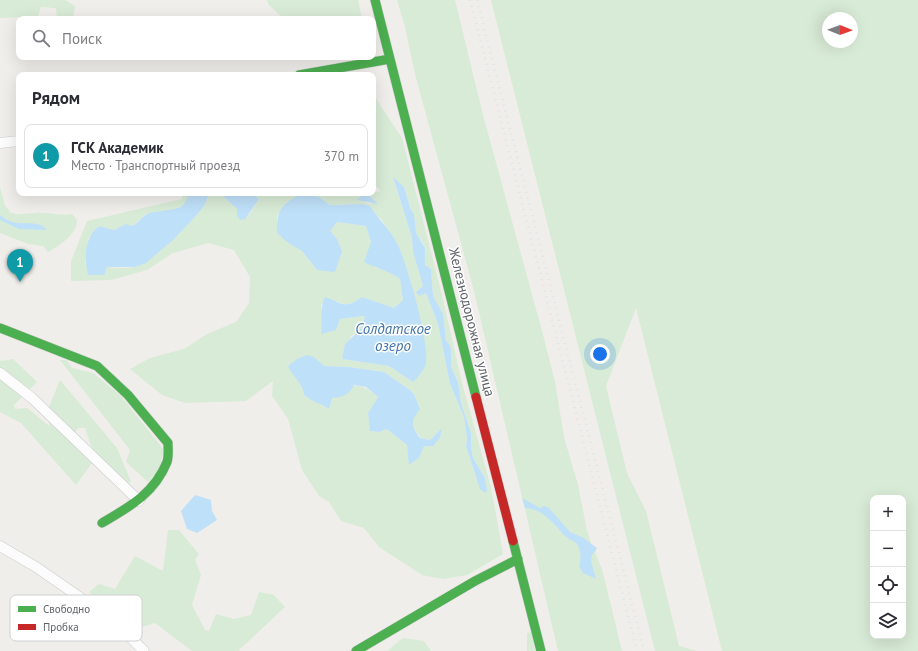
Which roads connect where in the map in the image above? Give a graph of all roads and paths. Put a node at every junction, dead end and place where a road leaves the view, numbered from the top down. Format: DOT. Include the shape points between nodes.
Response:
graph roads {
  1 [pos="375,0"];
  2 [pos="390,59"];
  3 [pos="316,72"];
  4 [pos="16,141"];
  5 [pos="0,143"];
  6 [pos="0,328"];
  7 [pos="0,373"];
  8 [pos="139,501"];
  9 [pos="102,523"];
  10 [pos="0,546"];
  11 [pos="518,559"];
  12 [pos="76,595"];
  13 [pos="134,641"];
  14 [pos="144,651"];
  15 [pos="356,651"];
  16 [pos="541,651"];
  1 -- 2 [label="main road, Железнодорожная улица"];
  2 -- 3 [label="main road"];
  2 -- 11 [label="main road, Железнодорожная улица"];
  4 -- 5 [label="street"];
  6 -- 8 [label="main road" via="97,366 128,395 168,443 167,461 152,486"];
  7 -- 8 [label="street" via="32,398"];
  8 -- 9 [label="main road"];
  10 -- 12 [label="street"];
  11 -- 15 [label="main road" via="475,581"];
  11 -- 16 [label="main road, Железнодорожная улица"];
  13 -- 14 [label="street"];
}
